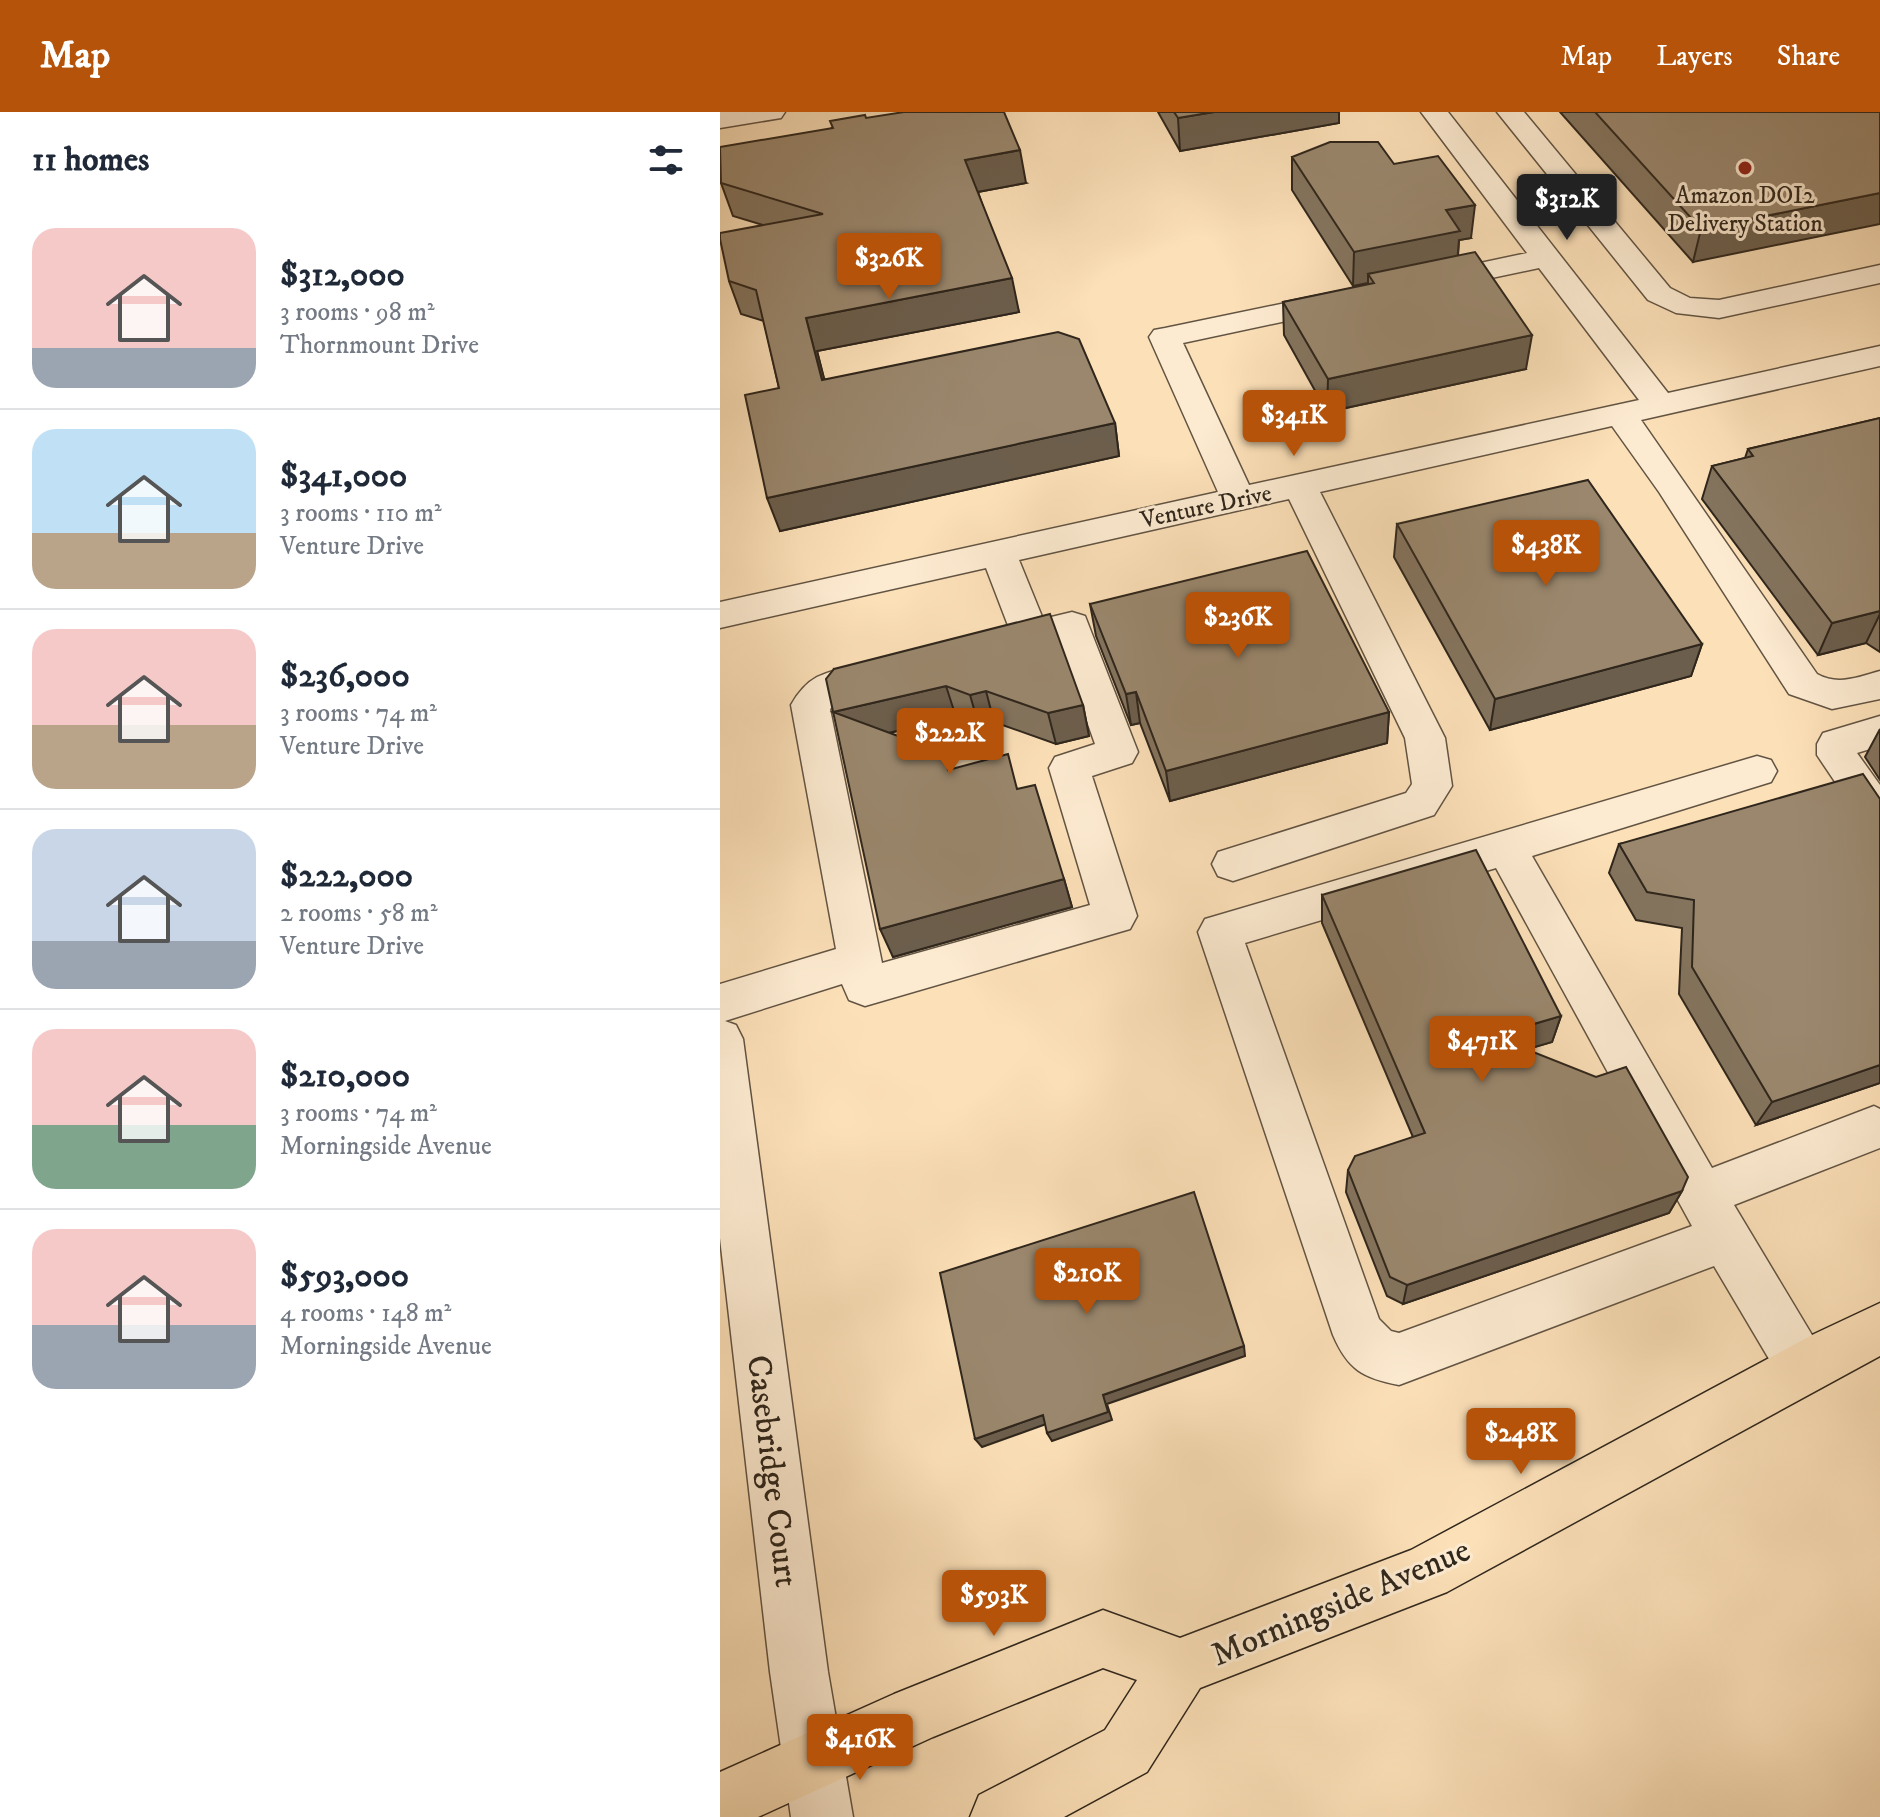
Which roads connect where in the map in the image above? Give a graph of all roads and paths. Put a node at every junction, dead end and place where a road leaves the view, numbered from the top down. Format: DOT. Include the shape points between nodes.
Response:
graph roads {
  1 [pos="772,112"];
  2 [pos="1434,112"];
  3 [pos="1510,112"];
  4 [pos="720,120"];
  5 [pos="1545,258"];
  6 [pos="1880,274"];
  7 [pos="1880,356"];
  8 [pos="1660,405"];
  9 [pos="1621,415"];
  10 [pos="1300,486"];
  11 [pos="1238,498"];
  12 [pos="999,554"];
  13 [pos="720,615"];
  14 [pos="1031,636"];
  15 [pos="959,655"];
  16 [pos="916,666"];
  17 [pos="1880,685"];
  18 [pos="1880,731"];
  19 [pos="1757,771"];
  20 [pos="1880,817"];
  21 [pos="1506,848"];
  22 [pos="1233,864"];
  23 [pos="859,960"];
  24 [pos="720,1003"];
  25 [pos="720,1039"];
  26 [pos="1874,1128"];
  27 [pos="1701,1195"];
  28 [pos="1725,1238"];
  29 [pos="1880,1329"];
  30 [pos="1803,1368"];
  31 [pos="1180,1667"];
  32 [pos="814,1759"];
  33 [pos="720,1803"];
  34 [pos="822,1817"];
  35 [pos="1001,1817"];
  1 -- 4 [label="street"];
  2 -- 5 [label="street"];
  3 -- 6 [label="street" via="1659,294 1673,304 1719,309"];
  5 -- 8 [label="street"];
  5 -- 11 [label="street" via="1165,337"];
  7 -- 8 [label="street, Venture Drive"];
  8 -- 9 [label="street, Venture Drive"];
  9 -- 10 [label="street, Venture Drive"];
  9 -- 17 [label="street" via="1686,480 1803,684 1833,697"];
  10 -- 11 [label="street, Venture Drive"];
  10 -- 22 [label="street" via="1425,738 1432,786 1420,804"];
  11 -- 12 [label="street, Venture Drive"];
  12 -- 13 [label="street, Venture Drive"];
  12 -- 14 [label="street"];
  14 -- 15 [label="street"];
  14 -- 23 [label="street" via="1072,625 1118,752 1069,768 1115,916 865,987"];
  16 -- 23 [label="street" via="829,688 810,705"];
  18 -- 20 [label="street" via="1837,744 1837,755"];
  19 -- 21 [label="street"];
  21 -- 27 [label="street"];
  21 -- 28 [label="street" via="1220,932 1359,1335 1377,1355 1399,1359"];
  23 -- 24 [label="street"];
  25 -- 32 [label="street, Casebridge Court"];
  26 -- 27 [label="street"];
  27 -- 28 [label="street"];
  28 -- 30 [label="street"];
  29 -- 30 [label="main road, Morningside Avenue"];
  30 -- 31 [label="main road, Morningside Avenue" via="1427,1572"];
  31 -- 32 [label="main road, Morningside Avenue" via="1103,1639"];
  31 -- 35 [label="main road, Morningside Avenue" via="1126,1751"];
  32 -- 33 [label="main road, Morningside Avenue"];
  32 -- 34 [label="street, Casebridge Court"];
}
